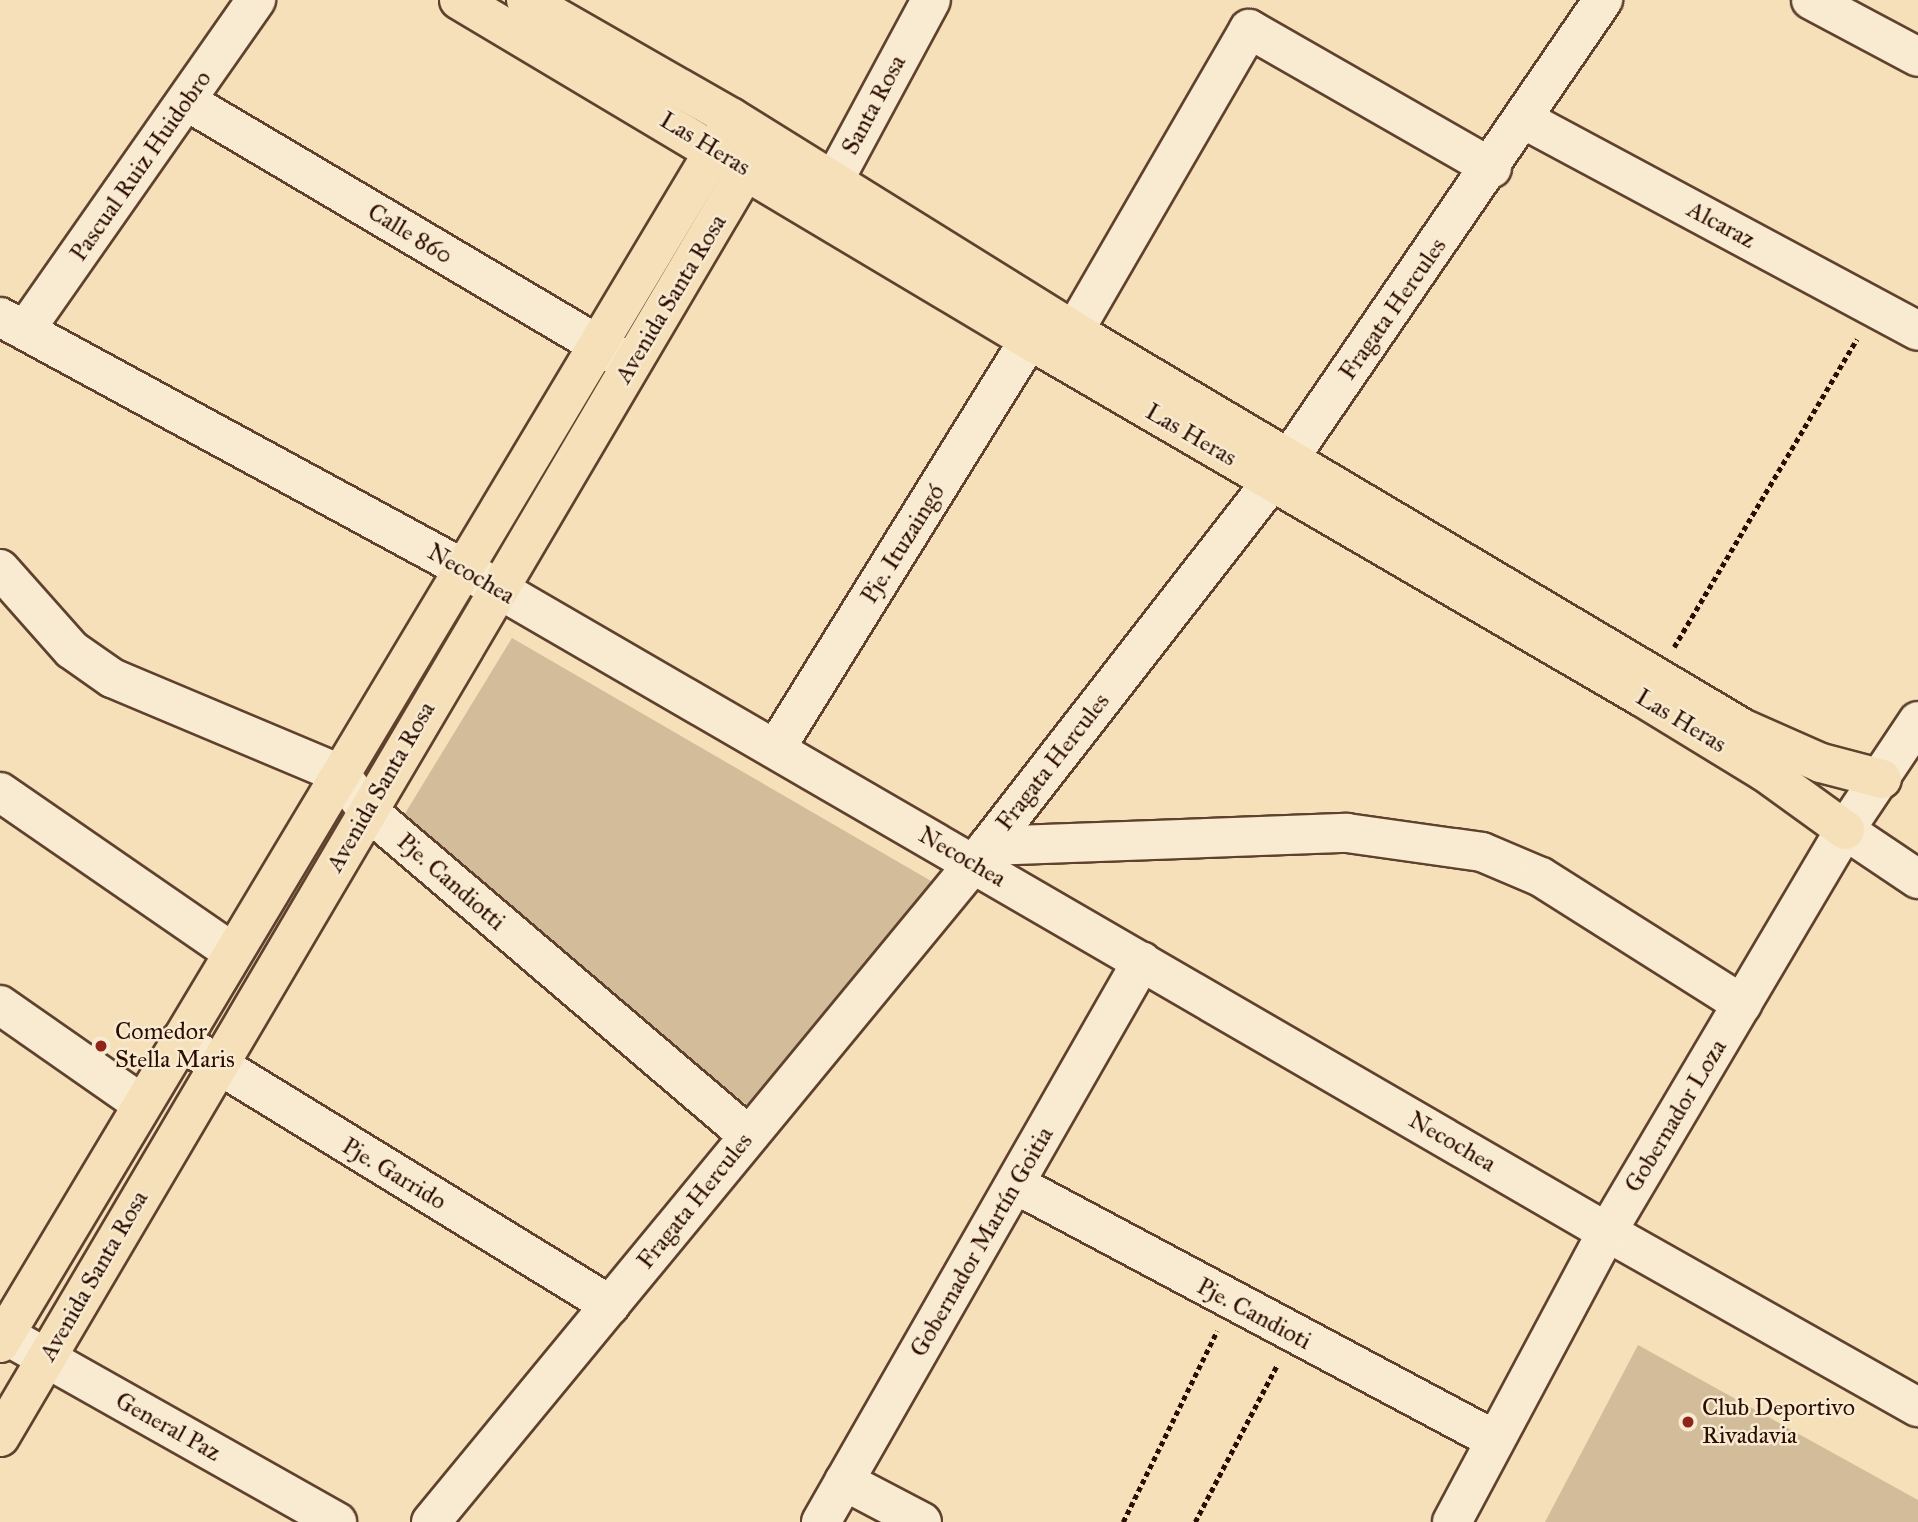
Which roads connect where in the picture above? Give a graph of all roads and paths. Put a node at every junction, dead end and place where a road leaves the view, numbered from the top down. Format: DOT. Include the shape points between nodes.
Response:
graph roads {
  1 [pos="256,0"];
  2 [pos="459,0"];
  3 [pos="526,0"];
  4 [pos="931,0"];
  5 [pos="1603,0"];
  6 [pos="1811,0"];
  7 [pos="1918,58"];
  8 [pos="188,102"];
  9 [pos="1523,120"];
  10 [pos="740,144"];
  11 [pos="1492,168"];
  12 [pos="826,194"];
  13 [pos="1875,307"];
  14 [pos="12,324"];
  15 [pos="1074,331"];
  16 [pos="1918,331"];
  17 [pos="1029,340"];
  18 [pos="598,346"];
  19 [pos="632,365"];
  20 [pos="1280,471"];
  21 [pos="0,569"];
  22 [pos="464,569"];
  23 [pos="497,589"];
  24 [pos="1657,675"];
  25 [pos="1918,722"];
  26 [pos="776,748"];
  27 [pos="340,774"];
  28 [pos="1900,780"];
  29 [pos="0,792"];
  30 [pos="367,810"];
  31 [pos="1845,830"];
  32 [pos="980,855"];
  33 [pos="1918,879"];
  34 [pos="232,951"];
  35 [pos="1142,961"];
  36 [pos="1742,1004"];
  37 [pos="0,1005"];
  38 [pos="180,1041"];
  39 [pos="217,1066"];
  40 [pos="142,1104"];
  41 [pos="749,1136"];
  42 [pos="1015,1184"];
  43 [pos="1607,1232"];
  44 [pos="1231,1302"];
  45 [pos="610,1305"];
  46 [pos="1293,1335"];
  47 [pos="2,1337"];
  48 [pos="45,1359"];
  49 [pos="1918,1407"];
  50 [pos="0,1437"];
  51 [pos="1495,1440"];
  52 [pos="844,1481"];
  53 [pos="337,1522"];
  54 [pos="431,1522"];
  55 [pos="821,1522"];
  56 [pos="922,1522"];
  57 [pos="1123,1522"];
  58 [pos="1195,1522"];
  59 [pos="1452,1522"];
  1 -- 8 [label="street, Pascual Ruiz Huidobro"];
  2 -- 10 [label="main road, Las Heras"];
  3 -- 10 [label="main road, Las Heras"];
  4 -- 12 [label="street, Santa Rosa"];
  5 -- 9 [label="street, Fragata Hercules"];
  6 -- 7 [label="street"];
  8 -- 14 [label="street, Pascual Ruiz Huidobro"];
  8 -- 18 [label="street, Calle 860"];
  9 -- 11 [label="street, Fragata Hercules"];
  9 -- 13 [label="street, Alcaraz"];
  10 -- 12 [label="main road, Las Heras"];
  10 -- 18 [label="main road, Avenida Santa Rosa"];
  10 -- 19 [label="main road, Avenida Santa Rosa"];
  11 -- 15 [label="street" via="1249,29"];
  11 -- 20 [label="street, Fragata Hercules"];
  12 -- 15 [label="main road, Las Heras"];
  12 -- 17 [label="main road, Las Heras"];
  13 -- 16 [label="street, Alcaraz"];
  13 -- 24 [label="path"];
  14 -- 22 [label="street, Necochea"];
  15 -- 20 [label="main road, Las Heras"];
  17 -- 20 [label="main road, Las Heras"];
  17 -- 26 [label="street, Pje. Ituzaingó"];
  18 -- 19 [label="street, Calle 860"];
  18 -- 22 [label="main road, Avenida Santa Rosa"];
  19 -- 23 [label="main road, Avenida Santa Rosa"];
  20 -- 24 [label="main road, Las Heras"];
  20 -- 31 [label="main road, Las Heras" via="1766,772"];
  20 -- 32 [label="street, Fragata Hercules"];
  21 -- 27 [label="street" via="72,650 112,678"];
  22 -- 23 [label="street, Necochea"];
  22 -- 27 [label="main road, Avenida Santa Rosa"];
  23 -- 26 [label="street, Necochea"];
  23 -- 30 [label="main road, Avenida Santa Rosa"];
  24 -- 28 [label="main road, Las Heras" via="1742,727 1821,763"];
  25 -- 28 [label="street, Gobernador Loza"];
  26 -- 32 [label="street, Necochea"];
  27 -- 30 [label="street, Pje. Candiotti"];
  27 -- 34 [label="main road, Avenida Santa Rosa"];
  28 -- 31 [label="street, Gobernador Loza"];
  29 -- 34 [label="street"];
  30 -- 39 [label="main road, Avenida Santa Rosa"];
  30 -- 41 [label="street, Pje. Candiotti"];
  31 -- 33 [label="street, Las Heras"];
  31 -- 36 [label="street, Gobernador Loza"];
  32 -- 35 [label="street, Necochea"];
  32 -- 36 [label="street" via="1347,833 1482,852 1541,877"];
  32 -- 41 [label="street, Fragata Hercules"];
  34 -- 38 [label="main road, Avenida Santa Rosa"];
  35 -- 42 [label="street, Gobernador Martín Goitia"];
  35 -- 43 [label="street, Necochea"];
  36 -- 43 [label="street, Gobernador Loza"];
  37 -- 40 [label="street"];
  38 -- 39 [label="street, Pje. Garrido"];
  38 -- 40 [label="main road, Avenida Santa Rosa"];
  39 -- 45 [label="street, Pje. Garrido"];
  39 -- 48 [label="main road, Avenida Santa Rosa"];
  40 -- 47 [label="main road, Avenida Santa Rosa"];
  41 -- 45 [label="street, Fragata Hercules"];
  42 -- 44 [label="street, Pje. Candioti"];
  42 -- 52 [label="street, Gobernador Martín Goitia"];
  43 -- 49 [label="street, Necochea"];
  43 -- 51 [label="street, Gobernador Loza"];
  44 -- 46 [label="street, Pje. Candioti"];
  44 -- 57 [label="path"];
  45 -- 54 [label="street, Fragata Hercules"];
  46 -- 51 [label="street, Pje. Candioti"];
  46 -- 58 [label="path"];
  47 -- 48 [label="street, General Paz"];
  48 -- 50 [label="main road, Avenida Santa Rosa"];
  48 -- 53 [label="street, General Paz"];
  51 -- 59 [label="street, Gobernador Loza"];
  52 -- 55 [label="street, Gobernador Martín Goitia"];
  52 -- 56 [label="street"];
}
